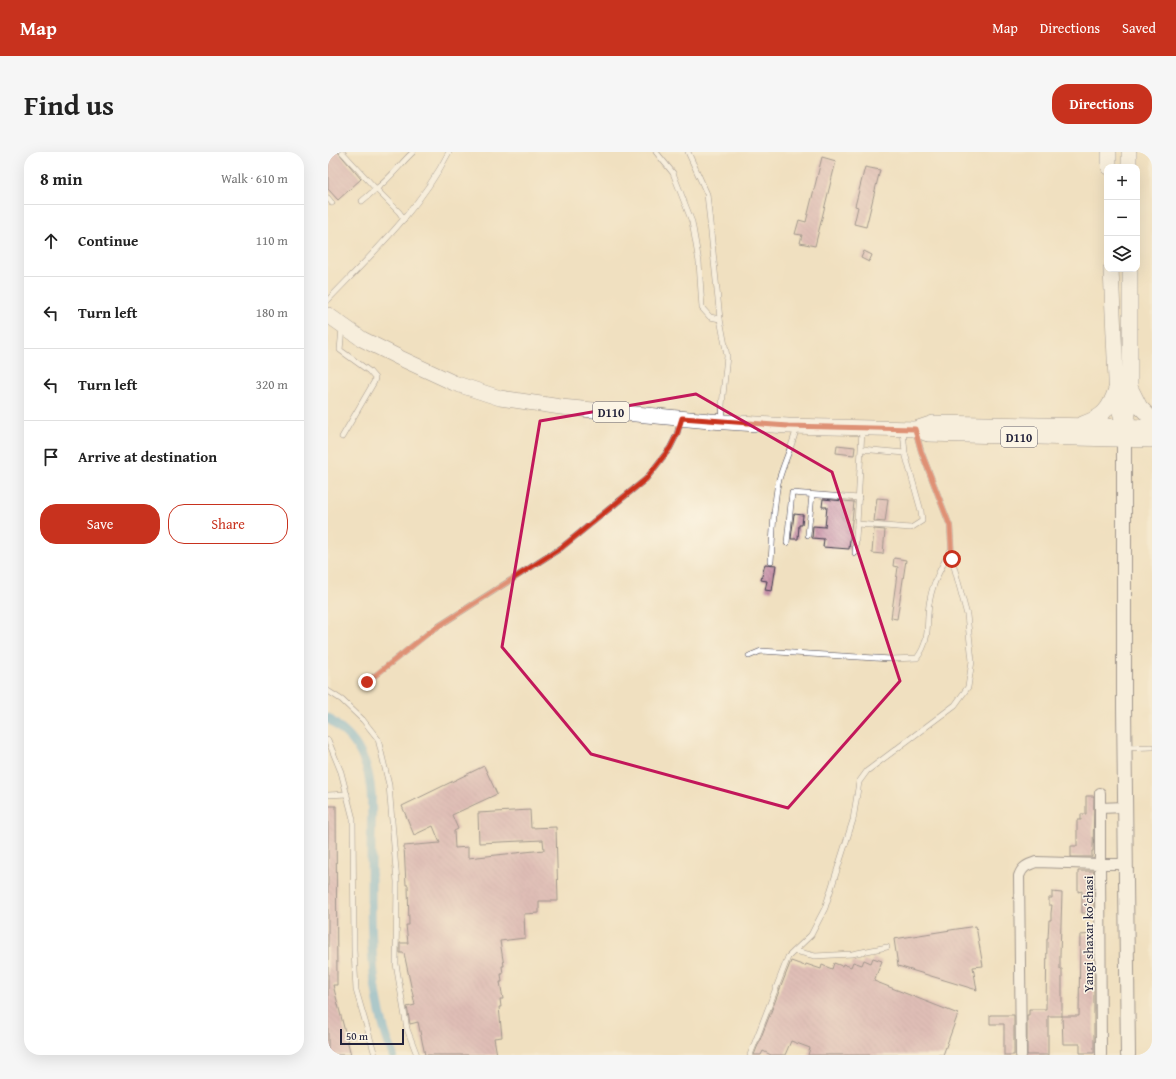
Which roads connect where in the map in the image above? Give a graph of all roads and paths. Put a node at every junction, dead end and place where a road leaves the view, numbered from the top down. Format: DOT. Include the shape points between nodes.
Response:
graph roads {
  1 [pos="342,152"];
  2 [pos="413,152"];
  3 [pos="449,152"];
  4 [pos="656,152"];
  5 [pos="688,152"];
  6 [pos="1108,152"];
  7 [pos="1129,152"];
  8 [pos="1109,164"];
  9 [pos="1129,164"];
  10 [pos="376,189"];
  11 [pos="362,201"];
  12 [pos="404,219"];
  13 [pos="1111,272"];
  14 [pos="1130,272"];
  15 [pos="328,300"];
  16 [pos="328,315"];
  17 [pos="720,320"];
  18 [pos="342,325"];
  19 [pos="1123,388"];
  20 [pos="682,418"];
  21 [pos="1152,419"];
  22 [pos="724,422"];
  23 [pos="797,426"];
  24 [pos="1076,426"];
  25 [pos="1152,427"];
  26 [pos="862,428"];
  27 [pos="909,429"];
  28 [pos="1124,433"];
  29 [pos="342,437"];
  30 [pos="1152,440"];
  31 [pos="861,448"];
  32 [pos="905,453"];
  33 [pos="812,495"];
  34 [pos="859,498"];
  35 [pos="857,524"];
  36 [pos="808,534"];
  37 [pos="787,542"];
  38 [pos="951,550"];
  39 [pos="855,554"];
  40 [pos="771,561"];
  41 [pos="749,656"];
  42 [pos="367,682"];
  43 [pos="328,691"];
  44 [pos="328,740"];
  45 [pos="1152,747"];
  46 [pos="1124,748"];
  47 [pos="1100,793"];
  48 [pos="347,794"];
  49 [pos="328,795"];
  50 [pos="1125,807"];
  51 [pos="1100,808"];
  52 [pos="1100,864"];
  53 [pos="1125,864"];
  54 [pos="887,947"];
  55 [pos="795,950"];
  56 [pos="375,1055"];
  57 [pos="417,1055"];
  58 [pos="750,1055"];
  59 [pos="1022,1055"];
  60 [pos="1102,1055"];
  61 [pos="1128,1055"];
  1 -- 10 [label="lane"];
  2 -- 10 [label="lane" via="402,161 387,181"];
  3 -- 12 [label="lane" via="436,177"];
  4 -- 17 [label="lane" via="673,174 692,222 699,262 702,308 710,317"];
  5 -- 17 [label="lane" via="707,194"];
  6 -- 8 [label="main road"];
  7 -- 9 [label="main road"];
  10 -- 11 [label="lane"];
  10 -- 12 [label="lane"];
  12 -- 15 [label="lane"];
  13 -- 19 [label="main road"];
  14 -- 19 [label="main road"];
  16 -- 18 [label="main road, D110"];
  17 -- 22 [label="lane" via="727,356 722,405"];
  18 -- 20 [label="main road, D110" via="362,339 454,383 500,398 561,407"];
  18 -- 29 [label="lane" via="340,350 375,378"];
  19 -- 21 [label="main road"];
  19 -- 24 [label="main road" via="1098,418"];
  19 -- 28 [label="main road" via="1117,402"];
  20 -- 22 [label="main road, D110"];
  20 -- 42 [label="lane" via="670,448 646,479 561,548 431,631"];
  22 -- 23 [label="main road, D110"];
  23 -- 26 [label="main road, D110"];
  23 -- 40 [label="lane" via="778,486"];
  24 -- 27 [label="main road, D110" via="933,423"];
  24 -- 28 [label="main road, D110"];
  25 -- 28 [label="main road, D110"];
  26 -- 27 [label="main road, D110"];
  26 -- 31 [label="lane"];
  27 -- 28 [label="main road, D110" via="928,434"];
  27 -- 32 [label="lane"];
  27 -- 38 [label="lane" via="921,451 950,526"];
  28 -- 30 [label="main road, D110"];
  28 -- 46 [label="main road"];
  31 -- 32 [label="lane"];
  31 -- 34 [label="lane"];
  32 -- 35 [label="lane" via="922,522 911,528"];
  33 -- 34 [label="lane"];
  33 -- 36 [label="lane"];
  33 -- 37 [label="lane" via="792,493"];
  34 -- 35 [label="lane"];
  35 -- 39 [label="lane"];
  38 -- 41 [label="lane" via="938,574 930,599 925,647 917,658 892,659 760,651"];
  38 -- 55 [label="lane" via="967,615 972,661 968,687 956,705 866,771 859,782 854,820 824,908 811,935"];
  43 -- 57 [label="lane" via="342,700 363,720 378,739 389,785 397,882 396,964 407,1028"];
  44 -- 48 [label="lane"];
  45 -- 46 [label="lane"];
  46 -- 50 [label="main road"];
  47 -- 51 [label="street"];
  48 -- 49 [label="lane"];
  48 -- 56 [label="lane" via="353,819 356,990"];
  50 -- 51 [label="street"];
  50 -- 53 [label="main road"];
  51 -- 52 [label="street"];
  52 -- 53 [label="street"];
  52 -- 59 [label="street, Yangi shaxar koʻchasi" via="1036,862 1022,869 1019,876"];
  52 -- 60 [label="street, Yangi shaxar koʻchasi"];
  53 -- 61 [label="main road"];
  54 -- 55 [label="lane" via="852,954 815,956"];
  55 -- 58 [label="lane" via="788,957"];
}
